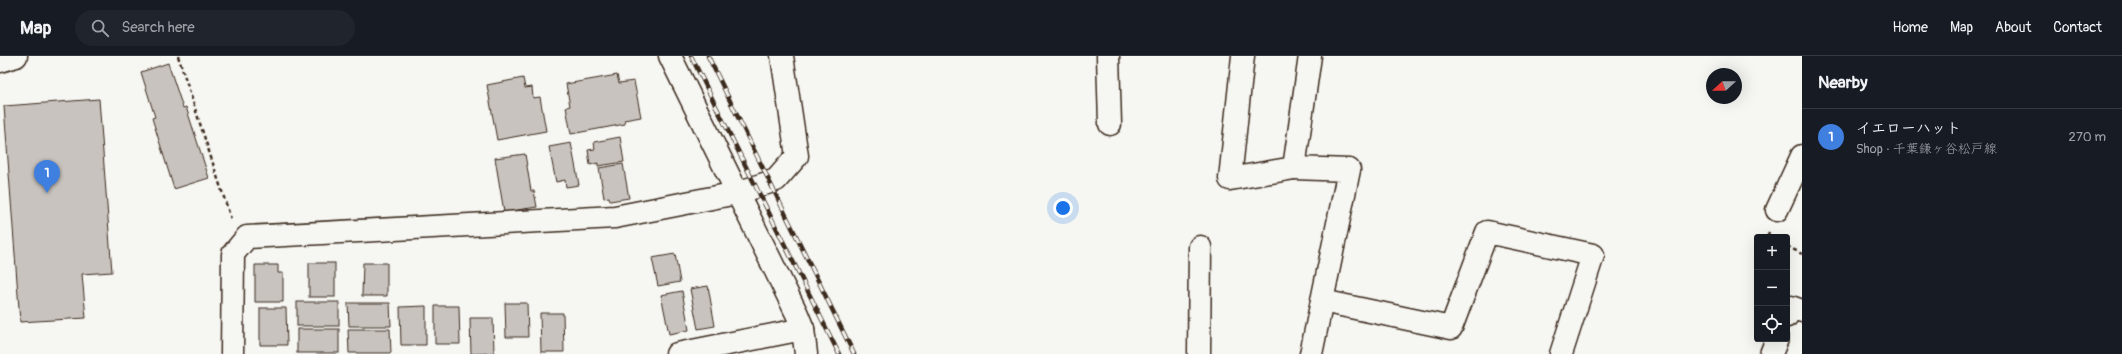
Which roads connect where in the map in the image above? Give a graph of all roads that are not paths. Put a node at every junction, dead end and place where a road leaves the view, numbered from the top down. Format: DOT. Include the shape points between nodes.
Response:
graph roads {
  1 [pos="16,56"];
  2 [pos="670,56"];
  3 [pos="782,56"];
  4 [pos="1108,56"];
  5 [pos="1243,56"];
  6 [pos="1310,56"];
  7 [pos="0,61"];
  8 [pos="1110,124"];
  9 [pos="1802,156"];
  10 [pos="1294,168"];
  11 [pos="737,193"];
  12 [pos="1777,210"];
  13 [pos="1200,247"];
  14 [pos="1322,301"];
  15 [pos="1790,309"];
  16 [pos="1802,311"];
  17 [pos="803,329"];
  18 [pos="1776,342"];
  19 [pos="1566,353"];
  20 [pos="232,354"];
  21 [pos="677,354"];
  22 [pos="806,354"];
  23 [pos="1199,354"];
  24 [pos="1311,354"];
  25 [pos="1771,354"];
  1 -- 7 [label="street"];
  2 -- 11 [label="street"];
  3 -- 11 [label="street" via="797,156 776,180"];
  4 -- 8 [label="street"];
  5 -- 10 [label="street" via="1230,179"];
  6 -- 10 [label="street"];
  9 -- 12 [label="street"];
  10 -- 14 [label="street" via="1349,170"];
  11 -- 17 [label="street"];
  11 -- 20 [label="street" via="615,217 247,237 233,254"];
  13 -- 23 [label="street"];
  14 -- 19 [label="street" via="1451,328 1487,232 1593,255"];
  14 -- 24 [label="street"];
  15 -- 16 [label="street" via="1791,307"];
  17 -- 21 [label="street"];
  17 -- 22 [label="street"];
  18 -- 25 [label="street"];
}
